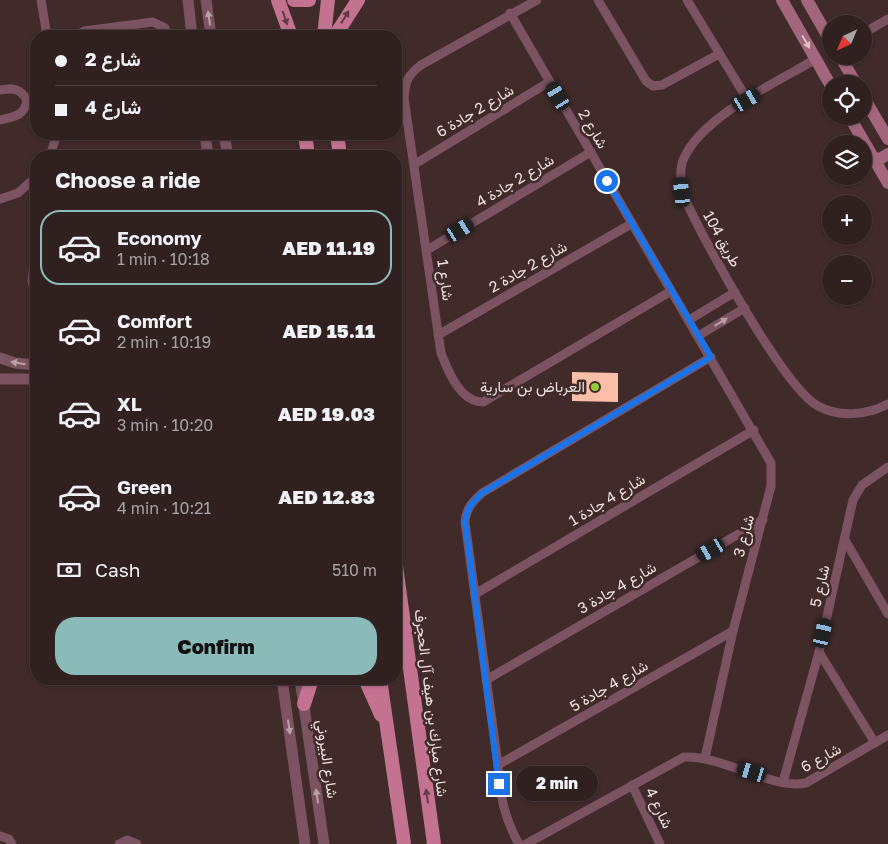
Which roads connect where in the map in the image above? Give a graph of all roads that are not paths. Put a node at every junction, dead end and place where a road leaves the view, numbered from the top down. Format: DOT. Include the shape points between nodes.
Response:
graph roads {
  1 [pos="41,0"];
  2 [pos="188,0"];
  3 [pos="206,0"];
  4 [pos="278,0"];
  5 [pos="294,0"];
  6 [pos="309,0"];
  7 [pos="328,0"];
  8 [pos="358,0"];
  9 [pos="538,0"];
  10 [pos="598,0"];
  11 [pos="688,0"];
  12 [pos="782,0"];
  13 [pos="807,0"];
  14 [pos="510,13"];
  15 [pos="888,19"];
  16 [pos="822,26"];
  17 [pos="872,28"];
  18 [pos="46,30"];
  19 [pos="92,30"];
  20 [pos="166,30"];
  21 [pos="191,30"];
  22 [pos="210,30"];
  23 [pos="288,30"];
  24 [pos="325,30"];
  25 [pos="339,30"];
  26 [pos="719,54"];
  27 [pos="816,59"];
  28 [pos="825,75"];
  29 [pos="549,82"];
  30 [pos="0,90"];
  31 [pos="30,99"];
  32 [pos="747,100"];
  33 [pos="30,102"];
  34 [pos="872,112"];
  35 [pos="0,120"];
  36 [pos="854,125"];
  37 [pos="888,139"];
  38 [pos="591,152"];
  39 [pos="888,154"];
  40 [pos="874,158"];
  41 [pos="415,164"];
  42 [pos="30,183"];
  43 [pos="888,183"];
  44 [pos="0,199"];
  45 [pos="631,224"];
  46 [pos="427,250"];
  47 [pos="671,290"];
  48 [pos="735,292"];
  49 [pos="745,308"];
  50 [pos="689,320"];
  51 [pos="438,335"];
  52 [pos="698,336"];
  53 [pos="711,357"];
  54 [pos="0,358"];
  55 [pos="30,365"];
  56 [pos="0,378"];
  57 [pos="30,379"];
  58 [pos="888,404"];
  59 [pos="754,430"];
  60 [pos="888,467"];
  61 [pos="763,520"];
  62 [pos="845,540"];
  63 [pos="475,594"];
  64 [pos="402,610"];
  65 [pos="888,614"];
  66 [pos="733,631"];
  67 [pos="819,652"];
  68 [pos="486,680"];
  69 [pos="283,685"];
  70 [pos="301,685"];
  71 [pos="310,685"];
  72 [pos="368,685"];
  73 [pos="381,685"];
  74 [pos="304,704"];
  75 [pos="388,731"];
  76 [pos="888,735"];
  77 [pos="875,743"];
  78 [pos="705,758"];
  79 [pos="498,765"];
  80 [pos="783,782"];
  81 [pos="632,785"];
  82 [pos="0,836"];
  83 [pos="12,844"];
  84 [pos="119,844"];
  85 [pos="137,844"];
  86 [pos="305,844"];
  87 [pos="324,844"];
  88 [pos="404,844"];
  89 [pos="434,844"];
  90 [pos="519,844"];
  91 [pos="526,844"];
  92 [pos="660,844"];
  1 -- 18 [label="street"];
  2 -- 21 [label="street"];
  22 -- 3 [label="street, one-way"];
  4 -- 23 [label="main road, one-way"];
  5 -- 6 [label="main road"];
  7 -- 24 [label="main road"];
  25 -- 8 [label="main road, one-way"];
  9 -- 14 [label="street, شارع 1"];
  10 -- 26 [label="street" via="646,80 653,86 662,85"];
  11 -- 26 [label="street"];
  12 -- 27 [label="main road, one-way"];
  13 -- 16 [label="main road"];
  14 -- 29 [label="street, شارع 2"];
  14 -- 41 [label="street, شارع 1" via="410,73 405,81 404,98"];
  15 -- 17 [label="street"];
  19 -- 20 [label="street" via="153,22"];
  26 -- 32 [label="street"];
  27 -- 28 [label="main road"];
  27 -- 32 [label="street, طريق 104"];
  29 -- 38 [label="street, شارع 2"];
  29 -- 41 [label="street, شارع 2 جادة 6"];
  30 -- 31 [label="street" via="16,89"];
  32 -- 48 [label="street, طريق 104" via="698,136 683,159 681,175 682,192 688,206"];
  33 -- 35 [label="street" via="18,116"];
  34 -- 37 [label="main road"];
  36 -- 40 [label="main road"];
  38 -- 45 [label="street, شارع 2"];
  38 -- 46 [label="street, شارع 2 جادة 4"];
  39 -- 40 [label="main road" via="880,159"];
  40 -- 43 [label="main road"];
  41 -- 46 [label="street, شارع 1"];
  42 -- 44 [label="street" via="18,193"];
  45 -- 47 [label="street, شارع 2"];
  45 -- 51 [label="street, شارع 2 جادة 2"];
  46 -- 51 [label="street, شارع 1"];
  47 -- 50 [label="street, شارع 2"];
  47 -- 51 [label="street, شارع 1" via="483,402 471,400 461,391 447,369"];
  48 -- 49 [label="street, طريق 104"];
  48 -- 50 [label="street"];
  52 -- 49 [label="street, one-way"];
  49 -- 58 [label="street, طريق 104" via="793,383 807,399 819,407 857,414"];
  50 -- 52 [label="street, شارع 2"];
  52 -- 53 [label="street, شارع 3"];
  53 -- 59 [label="street, شارع 3"];
  53 -- 63 [label="street" via="482,493 471,504 465,522"];
  55 -- 54 [label="street, one-way"];
  56 -- 57 [label="street"];
  59 -- 61 [label="street, شارع 3" via="771,463 771,486"];
  59 -- 63 [label="street, شارع 4 جادة 1"];
  60 -- 62 [label="street, شارع 5" via="862,485 853,500"];
  61 -- 66 [label="street, شارع 3"];
  61 -- 68 [label="street, شارع 4 جادة 3"];
  62 -- 65 [label="street"];
  62 -- 67 [label="street, شارع 5"];
  63 -- 68 [label="street"];
  89 -- 64 [label="main road, شارع مبارك بن هيف آل الحجرف, one-way"];
  66 -- 78 [label="street, شارع 3"];
  66 -- 79 [label="street, شارع 4 جادة 5"];
  67 -- 77 [label="street"];
  67 -- 80 [label="street, شارع 5"];
  68 -- 79 [label="street"];
  69 -- 86 [label="street, one-way"];
  70 -- 74 [label="street, شارع البيروني"];
  71 -- 74 [label="main road"];
  72 -- 75 [label="main road"];
  73 -- 75 [label="main road"];
  87 -- 74 [label="street, شارع البيروني, one-way"];
  75 -- 88 [label="main road"];
  76 -- 77 [label="street, شارع 6"];
  77 -- 80 [label="street, شارع 6" via="806,783"];
  78 -- 80 [label="street, شارع 6"];
  78 -- 81 [label="street, شارع 6" via="684,757"];
  79 -- 90 [label="street" via="501,802 510,830"];
  81 -- 91 [label="street, شارع 6"];
  81 -- 92 [label="street, شارع 4"];
  82 -- 83 [label="street"];
  84 -- 85 [label="street" via="128,840"];
}
